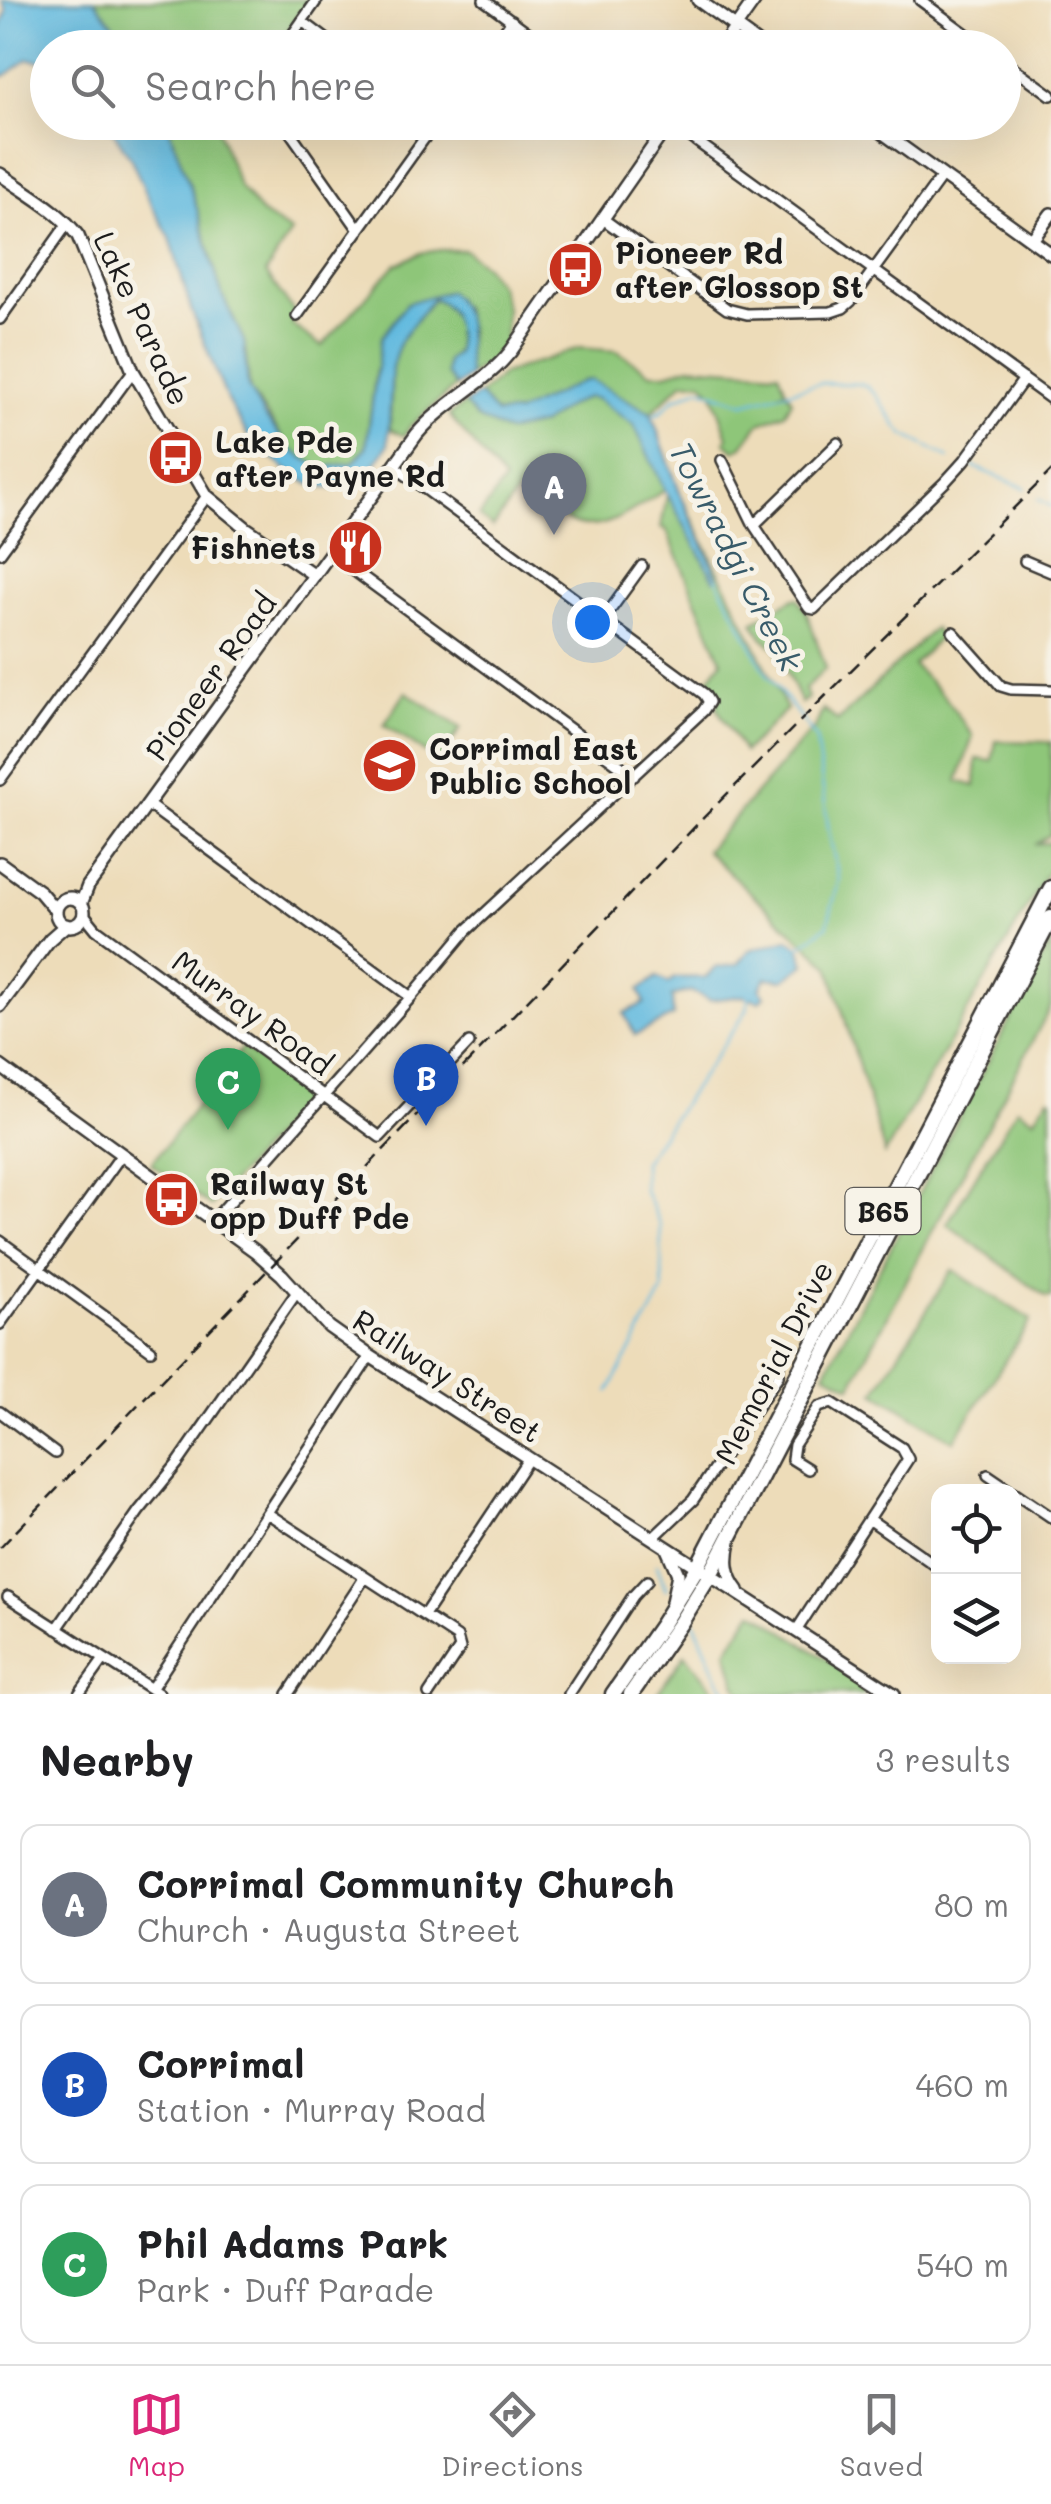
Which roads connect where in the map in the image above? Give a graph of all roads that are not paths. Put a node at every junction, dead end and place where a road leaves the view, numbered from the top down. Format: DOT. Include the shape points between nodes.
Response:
graph roads {
  1 [pos="317,0"];
  2 [pos="484,0"];
  3 [pos="698,0"];
  4 [pos="755,0"];
  5 [pos="920,0"];
  6 [pos="512,20"];
  7 [pos="302,21"];
  8 [pos="735,27"];
  9 [pos="296,30"];
  10 [pos="314,30"];
  11 [pos="505,30"];
  12 [pos="525,30"];
  13 [pos="733,30"];
  14 [pos="739,30"];
  15 [pos="961,30"];
  16 [pos="1021,74"];
  17 [pos="1051,96"];
  18 [pos="295,140"];
  19 [pos="423,140"];
  20 [pos="658,140"];
  21 [pos="695,140"];
  22 [pos="893,140"];
  23 [pos="0,174"];
  24 [pos="942,176"];
  25 [pos="1051,214"];
  26 [pos="604,219"];
  27 [pos="68,223"];
  28 [pos="358,230"];
  29 [pos="1032,240"];
  30 [pos="1051,254"];
  31 [pos="873,271"];
  32 [pos="297,316"];
  33 [pos="0,319"];
  34 [pos="133,372"];
  35 [pos="1024,379"];
  36 [pos="1051,399"];
  37 [pos="838,443"];
  38 [pos="722,460"];
  39 [pos="394,466"];
  40 [pos="206,496"];
  41 [pos="754,524"];
  42 [pos="0,553"];
  43 [pos="330,554"];
  44 [pos="1025,561"];
  45 [pos="642,566"];
  46 [pos="1051,572"];
  47 [pos="314,575"];
  48 [pos="603,620"];
  49 [pos="953,632"];
  50 [pos="1051,690"];
  51 [pos="634,776"];
  52 [pos="0,780"];
  53 [pos="147,804"];
  54 [pos="0,862"];
  55 [pos="1051,888"];
  56 [pos="69,911"];
  57 [pos="1051,918"];
  58 [pos="411,997"];
  59 [pos="0,1006"];
  60 [pos="469,1043"];
  61 [pos="0,1066"];
  62 [pos="325,1095"];
  63 [pos="122,1154"];
  64 [pos="214,1220"];
  65 [pos="0,1241"];
  66 [pos="40,1269"];
  67 [pos="297,1292"];
  68 [pos="0,1324"];
  69 [pos="151,1350"];
  70 [pos="370,1356"];
  71 [pos="780,1363"];
  72 [pos="0,1412"];
  73 [pos="55,1453"];
  74 [pos="530,1458"];
  75 [pos="808,1468"];
  76 [pos="988,1475"];
  77 [pos="1001,1484"];
  78 [pos="1021,1497"];
  79 [pos="267,1513"];
  80 [pos="1051,1517"];
  81 [pos="868,1519"];
  82 [pos="732,1532"];
  83 [pos="653,1538"];
  84 [pos="666,1546"];
  85 [pos="931,1561"];
  86 [pos="704,1571"];
  87 [pos="365,1577"];
  88 [pos="647,1581"];
  89 [pos="8,1597"];
  90 [pos="744,1597"];
  91 [pos="424,1615"];
  92 [pos="662,1624"];
  93 [pos="57,1629"];
  94 [pos="796,1631"];
  95 [pos="104,1659"];
  96 [pos="155,1691"];
  97 [pos="79,1694"];
  98 [pos="288,1694"];
  99 [pos="429,1694"];
  100 [pos="568,1694"];
  101 [pos="613,1694"];
  102 [pos="630,1694"];
  103 [pos="894,1694"];
  1 -- 7 [label="street"];
  2 -- 6 [label="street"];
  3 -- 8 [label="main road"];
  4 -- 8 [label="main road"];
  5 -- 15 [label="street"];
  6 -- 11 [label="street"];
  6 -- 12 [label="street"];
  7 -- 9 [label="street"];
  7 -- 10 [label="street"];
  8 -- 13 [label="main road"];
  8 -- 14 [label="main road"];
  16 -- 17 [label="street"];
  18 -- 28 [label="street"];
  19 -- 28 [label="street"];
  20 -- 26 [label="main road, Pioneer Road"];
  21 -- 31 [label="street"];
  22 -- 24 [label="main road"];
  23 -- 27 [label="main road, Lake Parade"];
  24 -- 29 [label="main road"];
  24 -- 31 [label="street"];
  25 -- 29 [label="main road"];
  26 -- 31 [label="street" via="740,313 837,311"];
  26 -- 39 [label="main road, Pioneer Road" via="512,351 424,426"];
  27 -- 33 [label="street"];
  27 -- 34 [label="main road, Lake Parade"];
  28 -- 32 [label="street"];
  29 -- 30 [label="main road"];
  31 -- 35 [label="street"];
  34 -- 40 [label="main road, Lake Parade"];
  34 -- 42 [label="street"];
  35 -- 36 [label="street"];
  35 -- 41 [label="street" via="955,471 814,608"];
  37 -- 41 [label="street"];
  38 -- 41 [label="street"];
  39 -- 43 [label="main road, Pioneer Road"];
  39 -- 48 [label="street"];
  40 -- 47 [label="main road, Lake Parade"];
  40 -- 52 [label="street"];
  43 -- 47 [label="main road, Pioneer Road"];
  43 -- 51 [label="street"];
  44 -- 46 [label="street"];
  45 -- 48 [label="street"];
  47 -- 53 [label="main road, Pioneer Road"];
  48 -- 51 [label="street" via="709,702"];
  49 -- 50 [label="street" via="1004,688"];
  51 -- 58 [label="street" via="466,931"];
  53 -- 56 [label="main road, Pioneer Road"];
  53 -- 58 [label="street"];
  54 -- 56 [label="main road, Murray Road"];
  55 -- 86 [label="main road, Memorial Drive / B65"];
  56 -- 59 [label="main road, Pioneer Road"];
  56 -- 62 [label="street, Murray Road"];
  57 -- 82 [label="main road, Memorial Drive / B65"];
  58 -- 62 [label="street"];
  60 -- 62 [label="street, Murray Road" via="380,1137"];
  61 -- 63 [label="main road, Railway Street"];
  62 -- 64 [label="street"];
  63 -- 64 [label="main road, Railway Street"];
  63 -- 66 [label="street"];
  64 -- 67 [label="main road, Railway Street"];
  65 -- 66 [label="street"];
  66 -- 68 [label="street"];
  66 -- 69 [label="street"];
  67 -- 70 [label="main road, Railway Street" via="329,1327"];
  67 -- 93 [label="street"];
  70 -- 74 [label="main road, Railway Street"];
  70 -- 79 [label="street"];
  71 -- 83 [label="street" via="778,1376 694,1500"];
  72 -- 73 [label="street"];
  74 -- 83 [label="main road, Railway Street"];
  74 -- 91 [label="street"];
  75 -- 81 [label="street" via="792,1459 794,1445 819,1407 832,1404 902,1448 908,1459"];
  76 -- 77 [label="street"];
  78 -- 80 [label="street"];
  79 -- 87 [label="street"];
  79 -- 96 [label="street"];
  81 -- 85 [label="street"];
  81 -- 94 [label="street"];
  82 -- 86 [label="main road, Memorial Drive / B65"];
  82 -- 90 [label="main road" via="728,1572"];
  83 -- 84 [label="main road, Railway Street"];
  84 -- 86 [label="main road, Railway Street"];
  84 -- 92 [label="main road" via="678,1574"];
  86 -- 90 [label="main road, Railway Street"];
  86 -- 92 [label="main road, Memorial Drive / B65"];
  86 -- 102 [label="main road, Memorial Drive / B65" via="681,1622"];
  87 -- 91 [label="street"];
  87 -- 98 [label="street"];
  88 -- 100 [label="street"];
  89 -- 93 [label="street"];
  90 -- 94 [label="main road, Railway Street"];
  91 -- 99 [label="street" via="457,1636 460,1648"];
  92 -- 101 [label="main road, Memorial Drive / B65"];
  93 -- 95 [label="street"];
  94 -- 103 [label="main road, Railway Street"];
  95 -- 96 [label="street"];
  95 -- 97 [label="street"];
}
